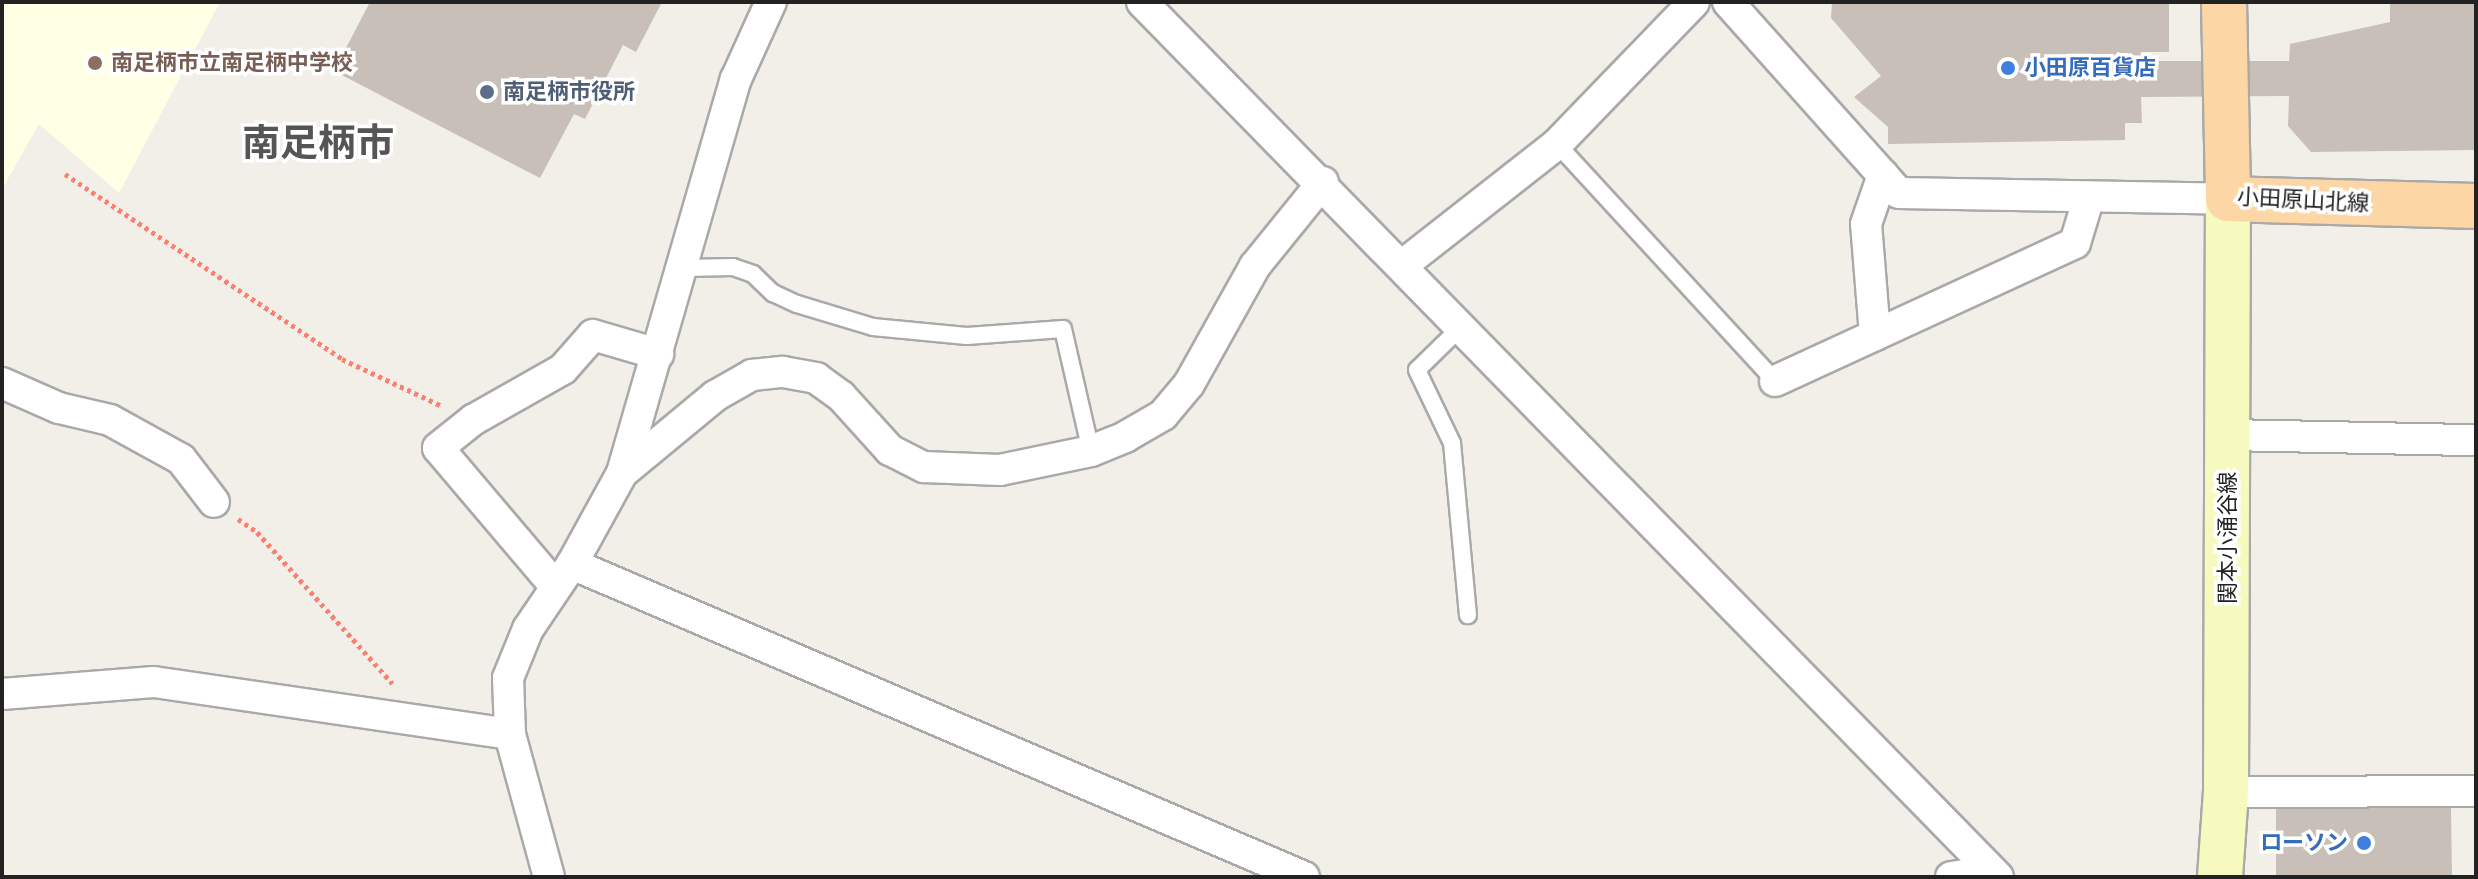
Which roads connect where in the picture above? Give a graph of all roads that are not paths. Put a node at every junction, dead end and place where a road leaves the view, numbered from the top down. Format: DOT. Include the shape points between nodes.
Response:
graph roads {
  1 [pos="771,2"];
  2 [pos="1142,2"];
  3 [pos="1694,2"];
  4 [pos="1728,2"];
  5 [pos="2224,2"];
  6 [pos="1557,144"];
  7 [pos="1883,175"];
  8 [pos="1323,182"];
  9 [pos="2089,197"];
  10 [pos="2228,199"];
  11 [pos="2476,206"];
  12 [pos="1404,264"];
  13 [pos="685,268"];
  14 [pos="1463,325"];
  15 [pos="1875,335"];
  16 [pos="658,354"];
  17 [pos="1775,381"];
  18 [pos="2,383"];
  19 [pos="2228,435"];
  20 [pos="2476,440"];
  21 [pos="1091,451"];
  22 [pos="622,473"];
  23 [pos="214,502"];
  24 [pos="564,575"];
  25 [pos="1468,615"];
  26 [pos="2,694"];
  27 [pos="510,734"];
  28 [pos="2476,791"];
  29 [pos="2226,792"];
  30 [pos="1995,874"];
  31 [pos="549,877"];
  32 [pos="1304,877"];
  33 [pos="1951,877"];
  34 [pos="2220,877"];
  1 -- 13 [label="street" via="736,79"];
  2 -- 8 [label="street"];
  3 -- 6 [label="street"];
  4 -- 7 [label="street"];
  5 -- 10 [label="main road, 小田原山北線"];
  6 -- 12 [label="street"];
  6 -- 17 [label="lane"];
  7 -- 9 [label="street" via="1899,193"];
  7 -- 15 [label="street" via="1866,224"];
  8 -- 12 [label="street"];
  8 -- 21 [label="street" via="1255,266 1189,384 1163,415"];
  9 -- 10 [label="street"];
  9 -- 15 [label="street" via="2075,243"];
  10 -- 11 [label="main road, 小田原山北線"];
  10 -- 19 [label="main road, 関本小涌谷線"];
  12 -- 14 [label="street"];
  13 -- 16 [label="street"];
  13 -- 21 [label="lane" via="733,267 797,304 873,327 967,336 1063,329"];
  14 -- 25 [label="lane" via="1417,370 1452,443"];
  14 -- 30 [label="street"];
  15 -- 17 [label="street"];
  16 -- 22 [label="street"];
  16 -- 24 [label="street" via="593,335 563,369 473,420 438,448"];
  18 -- 23 [label="street" via="59,408 110,420 181,459"];
  19 -- 20 [label="street"];
  19 -- 29 [label="main road, 関本小涌谷線"];
  21 -- 22 [label="street" via="1000,470 924,467 890,450 841,396 816,378 783,372 752,375 715,396"];
  22 -- 24 [label="street"];
  24 -- 27 [label="street" via="528,629 508,678"];
  24 -- 32 [label="street"];
  26 -- 27 [label="street" via="154,682"];
  27 -- 31 [label="street"];
  28 -- 29 [label="street"];
  29 -- 34 [label="main road, 関本小涌谷線"];
  30 -- 33 [label="street"];
}
